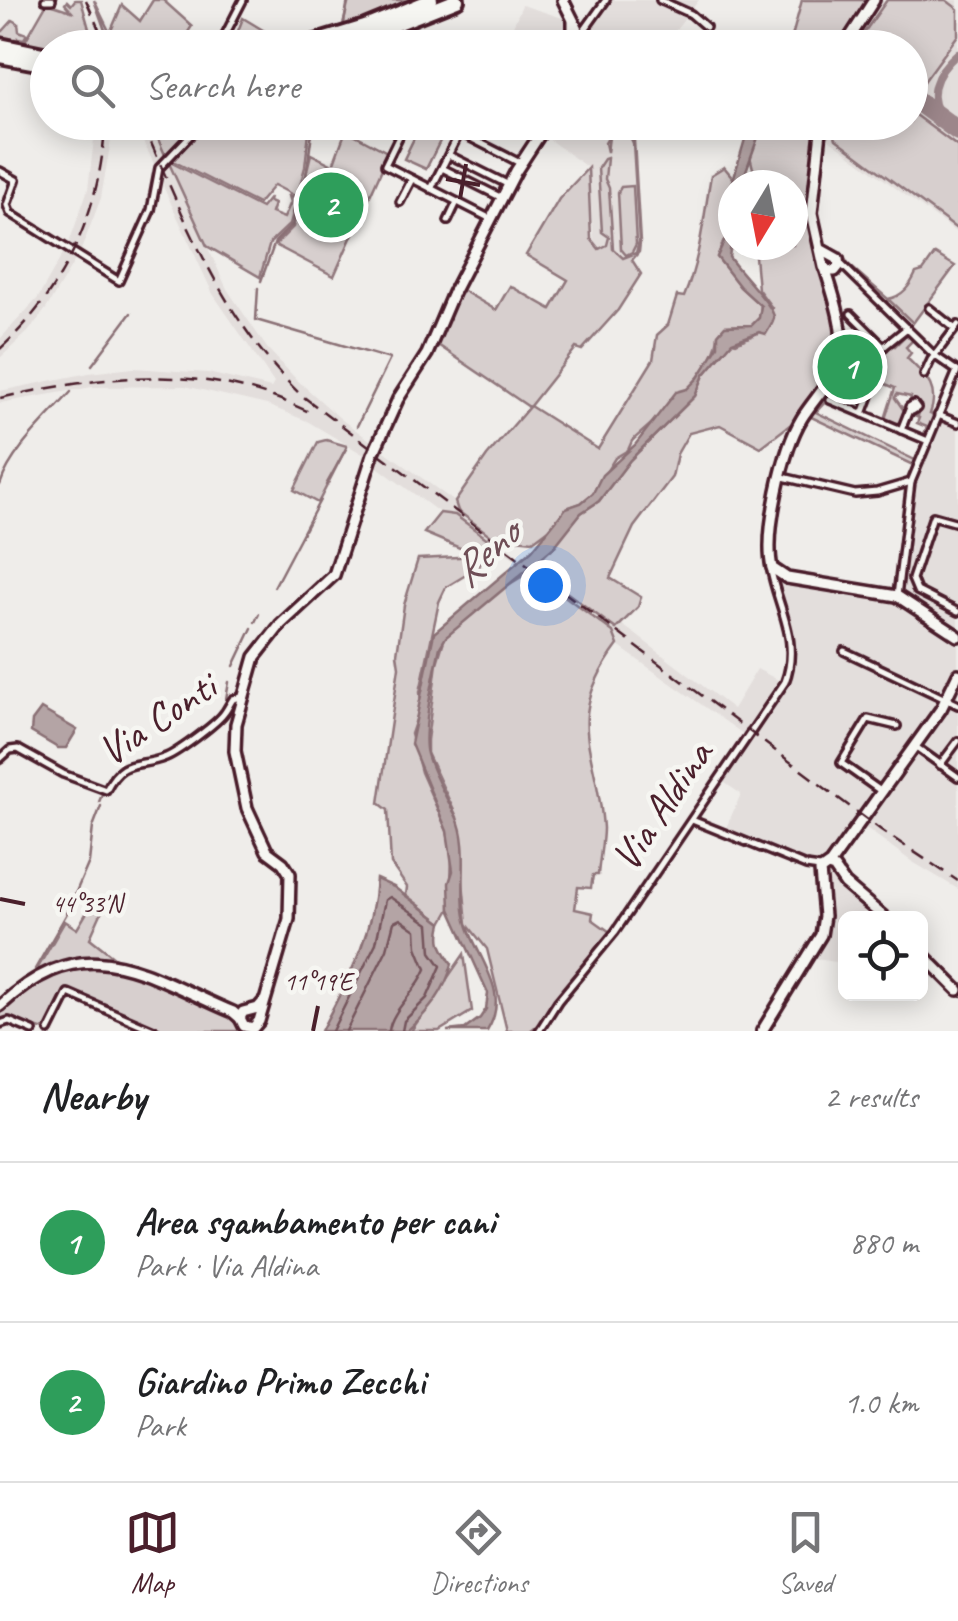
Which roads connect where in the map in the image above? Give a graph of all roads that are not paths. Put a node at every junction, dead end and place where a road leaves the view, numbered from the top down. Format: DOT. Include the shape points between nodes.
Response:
graph roads {
  1 [pos="243,0"];
  2 [pos="431,0"];
  3 [pos="442,0"];
  4 [pos="457,0"];
  5 [pos="468,0"];
  6 [pos="563,0"];
  7 [pos="606,0"];
  8 [pos="660,0"];
  9 [pos="874,0"];
  10 [pos="706,27"];
  11 [pos="227,30"];
  12 [pos="356,30"];
  13 [pos="372,30"];
  14 [pos="387,30"];
  15 [pos="395,30"];
  16 [pos="578,30"];
  17 [pos="579,30"];
  18 [pos="854,30"];
  19 [pos="0,53"];
  20 [pos="30,59"];
  21 [pos="186,140"];
  22 [pos="397,140"];
  23 [pos="456,140"];
  24 [pos="474,140"];
  25 [pos="536,140"];
  26 [pos="820,140"];
  27 [pos="449,155"];
  28 [pos="520,164"];
  29 [pos="442,168"];
  30 [pos="0,171"];
  31 [pos="412,179"];
  32 [pos="506,183"];
  33 [pos="431,188"];
  34 [pos="499,196"];
  35 [pos="400,202"];
  36 [pos="458,202"];
  37 [pos="448,220"];
  38 [pos="491,220"];
  39 [pos="833,266"];
  40 [pos="928,308"];
  41 [pos="851,314"];
  42 [pos="907,328"];
  43 [pos="956,330"];
  44 [pos="884,347"];
  45 [pos="934,355"];
  46 [pos="871,357"];
  47 [pos="957,371"];
  48 [pos="924,374"];
  49 [pos="872,390"];
  50 [pos="830,400"];
  51 [pos="910,409"];
  52 [pos="863,414"];
  53 [pos="938,415"];
  54 [pos="958,423"];
  55 [pos="901,430"];
  56 [pos="928,441"];
  57 [pos="786,479"];
  58 [pos="911,482"];
  59 [pos="958,523"];
  60 [pos="770,559"];
  61 [pos="781,580"];
  62 [pos="897,596"];
  63 [pos="781,602"];
  64 [pos="958,612"];
  65 [pos="955,633"];
  66 [pos="844,651"];
  67 [pos="958,674"];
  68 [pos="242,698"];
  69 [pos="948,698"];
  70 [pos="958,704"];
  71 [pos="897,726"];
  72 [pos="958,741"];
  73 [pos="914,746"];
  74 [pos="0,759"];
  75 [pos="940,765"];
  76 [pos="958,777"];
  77 [pos="880,795"];
  78 [pos="692,820"];
  79 [pos="828,877"];
  80 [pos="878,911"];
  81 [pos="928,960"];
  82 [pos="958,990"];
  83 [pos="0,1006"];
  84 [pos="248,1021"];
  85 [pos="0,1024"];
  86 [pos="34,1031"];
  87 [pos="49,1031"];
  88 [pos="156,1031"];
  89 [pos="539,1031"];
  90 [pos="762,1031"];
  1 -- 11 [label="street"];
  2 -- 12 [label="highway"];
  3 -- 13 [label="highway"];
  4 -- 14 [label="highway"];
  5 -- 15 [label="highway"];
  6 -- 16 [label="street"];
  7 -- 17 [label="street"];
  8 -- 10 [label="street"];
  9 -- 18 [label="street"];
  19 -- 20 [label="highway"];
  21 -- 30 [label="street" via="159,168 151,210 119,281 10,213 16,180"];
  22 -- 31 [label="street" via="385,165"];
  23 -- 27 [label="street"];
  24 -- 28 [label="street"];
  25 -- 28 [label="street"];
  26 -- 39 [label="street" via="812,213 820,249"];
  27 -- 29 [label="street"];
  27 -- 32 [label="street"];
  28 -- 32 [label="street"];
  29 -- 33 [label="street"];
  29 -- 34 [label="street"];
  31 -- 33 [label="street"];
  31 -- 35 [label="street"];
  32 -- 34 [label="street"];
  33 -- 36 [label="street"];
  34 -- 38 [label="street"];
  36 -- 37 [label="street"];
  36 -- 38 [label="street"];
  38 -- 68 [label="street" via="374,452 334,574 260,649"];
  39 -- 42 [label="street"];
  39 -- 57 [label="street, Via Aldina" via="829,280 840,360 794,430 783,464"];
  40 -- 43 [label="street"];
  41 -- 44 [label="street"];
  42 -- 44 [label="street"];
  42 -- 45 [label="street"];
  43 -- 45 [label="street"];
  44 -- 46 [label="street"];
  45 -- 47 [label="street"];
  45 -- 48 [label="street"];
  47 -- 53 [label="street"];
  49 -- 52 [label="street"];
  50 -- 52 [label="street"];
  51 -- 55 [label="street"];
  52 -- 55 [label="street"];
  53 -- 54 [label="street"];
  53 -- 56 [label="street"];
  55 -- 56 [label="street"];
  56 -- 58 [label="street"];
  57 -- 58 [label="street" via="855,494"];
  57 -- 60 [label="street, Via Aldina" via="776,502"];
  58 -- 62 [label="street"];
  59 -- 64 [label="street" via="932,518 912,579 917,591"];
  60 -- 61 [label="street"];
  60 -- 63 [label="street, Via Aldina"];
  61 -- 62 [label="street"];
  61 -- 63 [label="street, Via Aldina"];
  62 -- 65 [label="street"];
  63 -- 78 [label="street, Via Aldina" via="792,646 785,682"];
  66 -- 69 [label="street"];
  67 -- 69 [label="street"];
  68 -- 74 [label="street, Via Conti" via="233,698 224,714 175,752 119,770 106,790 18,749"];
  68 -- 84 [label="street" via="234,740 240,781 263,845 290,874 289,918 266,1000"];
  69 -- 70 [label="street"];
  69 -- 73 [label="street"];
  71 -- 77 [label="street" via="868,719 841,763"];
  72 -- 75 [label="street"];
  73 -- 75 [label="street"];
  73 -- 77 [label="street"];
  75 -- 76 [label="street"];
  77 -- 79 [label="street"];
  78 -- 79 [label="street"];
  78 -- 89 [label="street, Via Aldina"];
  79 -- 80 [label="street"];
  79 -- 90 [label="street" via="818,942"];
  81 -- 82 [label="street"];
  83 -- 84 [label="street" via="42,973 90,961 129,968"];
  85 -- 86 [label="street" via="11,1021"];
  87 -- 88 [label="street" via="68,992"];
}
